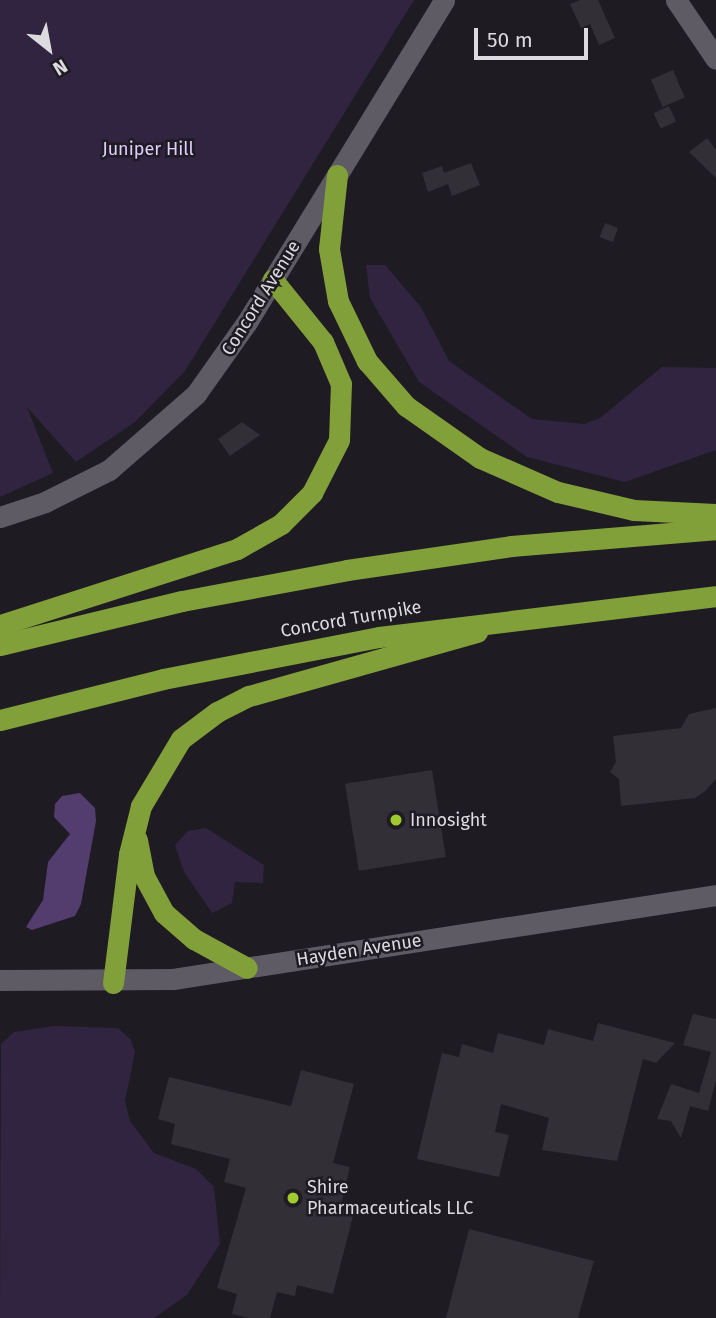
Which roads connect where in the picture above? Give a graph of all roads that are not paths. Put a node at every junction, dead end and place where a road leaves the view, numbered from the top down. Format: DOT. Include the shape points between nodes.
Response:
graph roads {
  1 [pos="444,0"];
  2 [pos="676,0"];
  3 [pos="716,59"];
  4 [pos="337,175"];
  5 [pos="273,280"];
  6 [pos="716,514"];
  7 [pos="0,517"];
  8 [pos="716,528"];
  9 [pos="716,596"];
  10 [pos="522,616"];
  11 [pos="0,625"];
  12 [pos="0,645"];
  13 [pos="0,720"];
  14 [pos="136,831"];
  15 [pos="716,895"];
  16 [pos="247,968"];
  17 [pos="0,980"];
  18 [pos="113,983"];
  1 -- 4 [label="main road, Concord Avenue"];
  2 -- 3 [label="main road"];
  4 -- 5 [label="main road, Concord Avenue"];
  4 -- 6 [label="highway" via="329,249 338,301 367,361 406,406 480,457 558,492 634,510"];
  5 -- 7 [label="main road, Concord Avenue" via="209,378 158,433 78,487"];
  5 -- 11 [label="highway" via="323,342 341,384 339,440 312,493 281,524 250,543"];
  8 -- 12 [label="highway" via="511,546 347,570 155,607"];
  9 -- 10 [label="highway, Concord Turnpike"];
  10 -- 13 [label="highway, Concord Turnpike" via="271,656"];
  10 -- 14 [label="highway" via="443,643 268,690 216,712 164,760 145,797"];
  14 -- 16 [label="highway" via="144,876 164,913 194,939"];
  14 -- 18 [label="highway"];
  15 -- 16 [label="main road, Hayden Avenue"];
  16 -- 18 [label="main road, Hayden Avenue"];
  17 -- 18 [label="main road, Hayden Avenue"];
}
